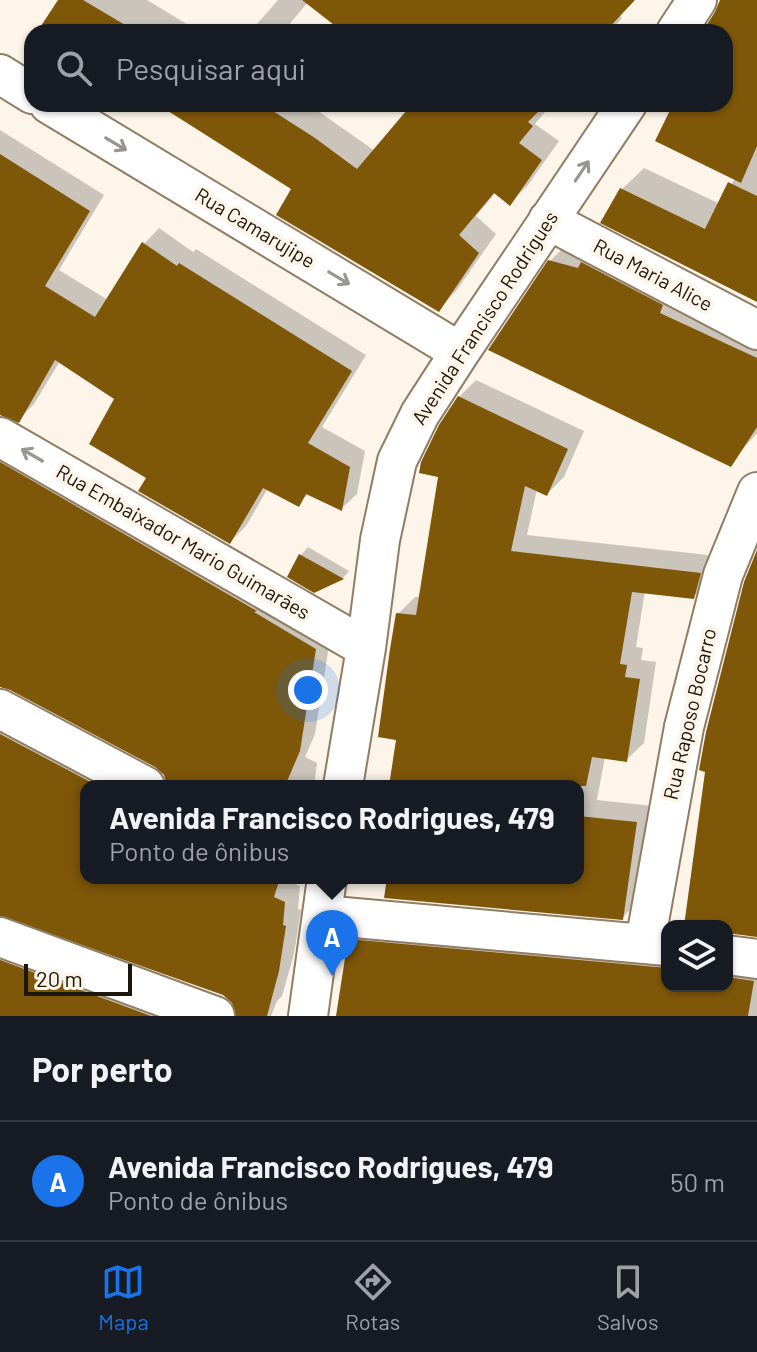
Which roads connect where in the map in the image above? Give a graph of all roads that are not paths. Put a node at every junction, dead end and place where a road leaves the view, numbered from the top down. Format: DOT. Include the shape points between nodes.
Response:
graph roads {
  1 [pos="697,0"];
  2 [pos="681,24"];
  3 [pos="0,74"];
  4 [pos="24,89"];
  5 [pos="62,112"];
  6 [pos="622,112"];
  7 [pos="548,220"];
  8 [pos="757,330"];
  9 [pos="460,352"];
  10 [pos="0,437"];
  11 [pos="757,492"];
  12 [pos="366,648"];
  13 [pos="0,709"];
  14 [pos="134,780"];
  15 [pos="344,780"];
  16 [pos="324,888"];
  17 [pos="0,937"];
  18 [pos="656,945"];
  19 [pos="733,956"];
  20 [pos="757,959"];
  21 [pos="215,1016"];
  22 [pos="308,1016"];
  1 -- 2 [label="street"];
  3 -- 4 [label="street"];
  5 -- 9 [label="street, Rua Camarujipe, one-way"];
  7 -- 6 [label="street, Avenida Francisco Rodrigues, one-way"];
  7 -- 8 [label="street, Rua Maria Alice"];
  7 -- 9 [label="street, Avenida Francisco Rodrigues"];
  9 -- 12 [label="street, Avenida Francisco Rodrigues" via="397,461"];
  12 -- 10 [label="street, Rua Embaixador Mario Guimarães, one-way"];
  11 -- 18 [label="street, Rua Raposo Bocarro" via="723,575 684,727"];
  12 -- 15 [label="street, Avenida Francisco Rodrigues"];
  13 -- 14 [label="street"];
  16 -- 18 [label="street"];
  16 -- 22 [label="street"];
  17 -- 21 [label="street"];
  19 -- 20 [label="street"];
}
